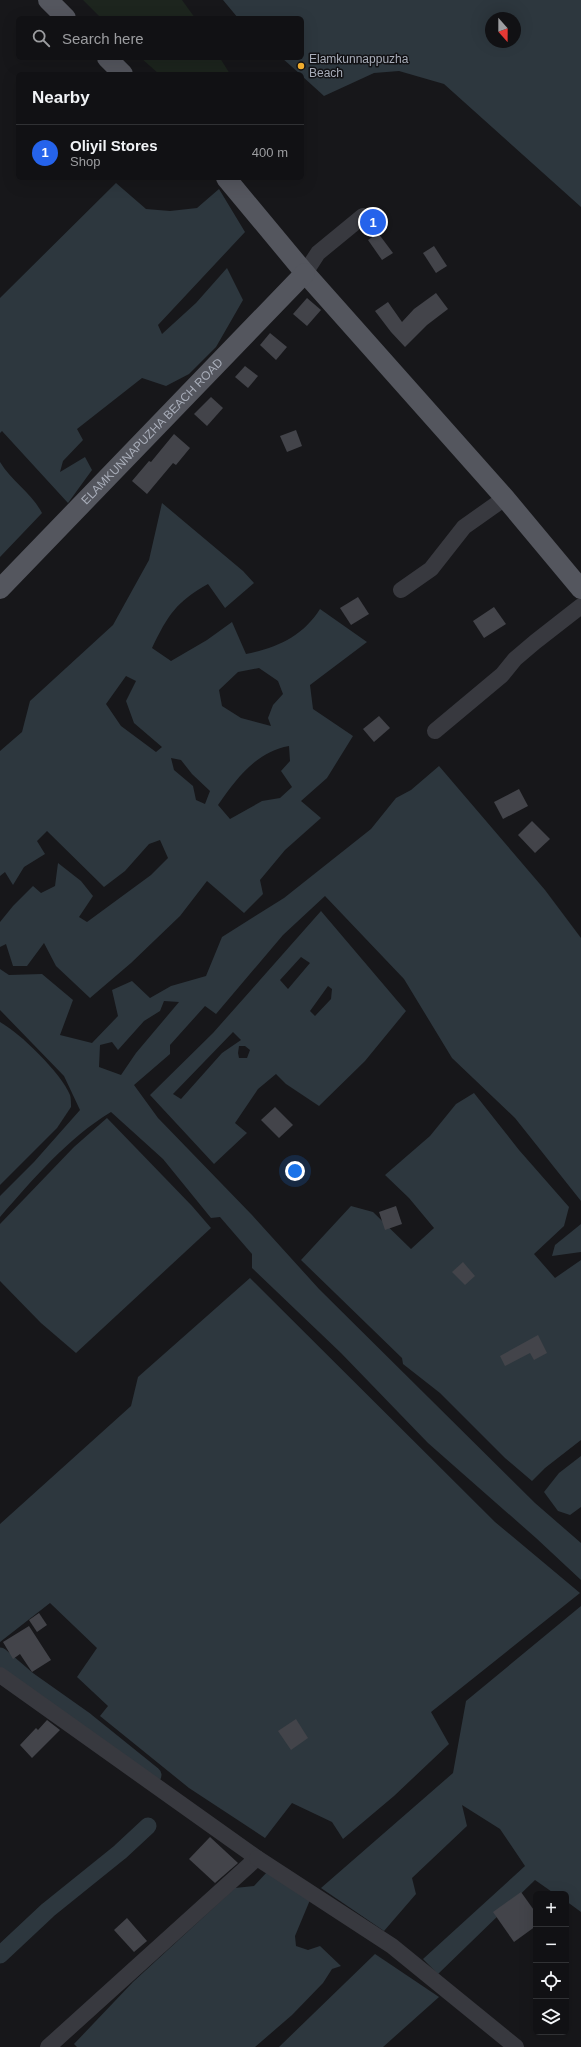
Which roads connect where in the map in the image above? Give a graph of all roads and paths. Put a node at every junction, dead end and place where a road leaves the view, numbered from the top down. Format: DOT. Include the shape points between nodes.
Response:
graph roads {
  1 [pos="48,0"];
  2 [pos="64,16"];
  3 [pos="109,60"];
  4 [pos="121,72"];
  5 [pos="228,180"];
  6 [pos="363,216"];
  7 [pos="304,273"];
  8 [pos="505,498"];
  9 [pos="0,589"];
  10 [pos="581,589"];
  11 [pos="401,590"];
  12 [pos="581,606"];
  13 [pos="435,731"];
  14 [pos="0,1675"];
  15 [pos="257,1858"];
  16 [pos="48,2047"];
  17 [pos="516,2047"];
  1 -- 2 [label="main road"];
  3 -- 4 [label="main road"];
  5 -- 7 [label="main road"];
  6 -- 7 [label="street" via="318,254"];
  7 -- 8 [label="main road"];
  7 -- 9 [label="main road, ELAMKUNNAPUZHA BEACH ROAD"];
  8 -- 10 [label="main road"];
  8 -- 11 [label="street" via="464,527 431,569"];
  12 -- 13 [label="street" via="535,642 496,681"];
  14 -- 15 [label="street"];
  15 -- 16 [label="street"];
  15 -- 17 [label="street" via="392,1946"];
}
